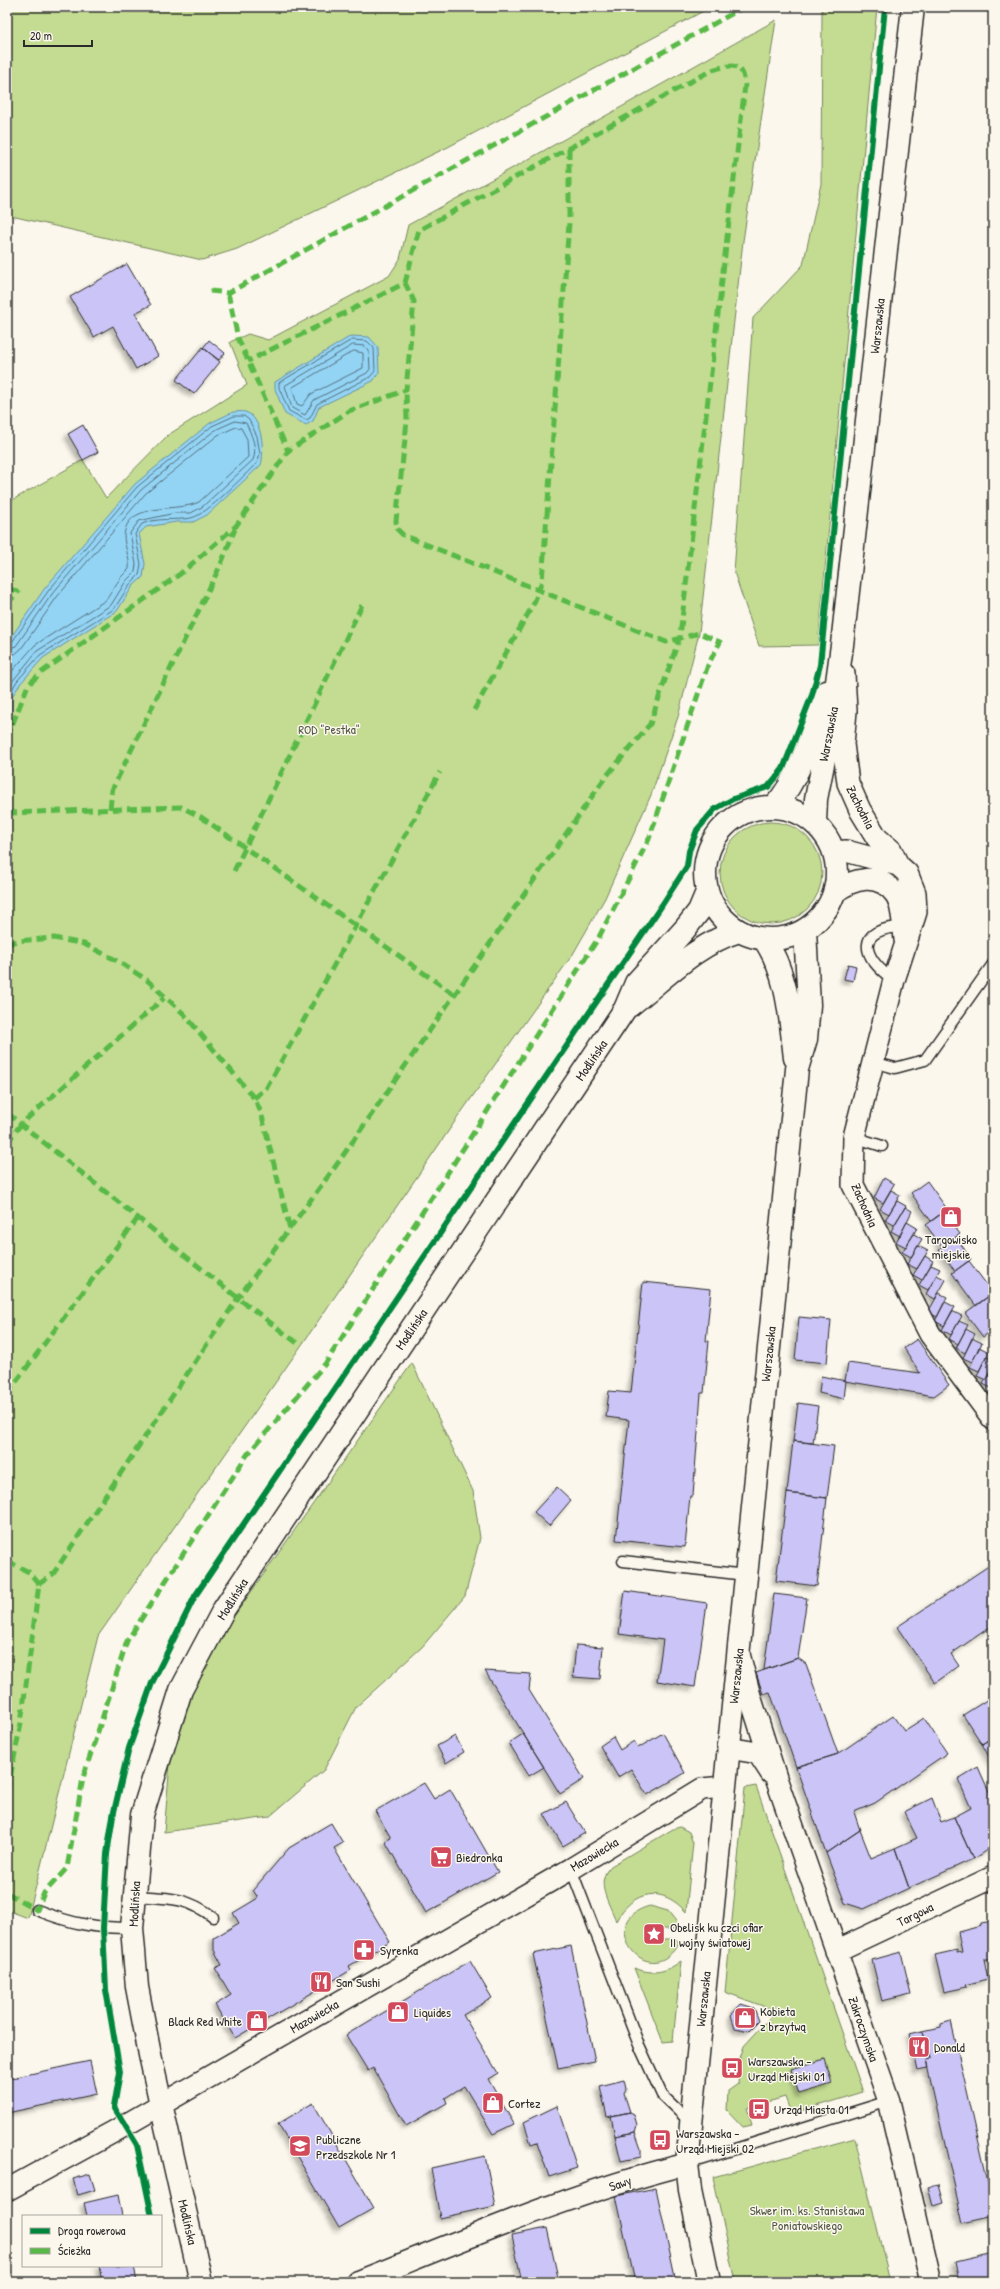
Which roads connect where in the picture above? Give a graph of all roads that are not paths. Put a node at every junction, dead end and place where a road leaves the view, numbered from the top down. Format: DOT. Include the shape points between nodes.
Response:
graph roads {
  1 [pos="913,7"];
  2 [pos="842,645"];
  3 [pos="774,807"];
  4 [pos="815,823"];
  5 [pos="834,852"];
  6 [pos="898,865"];
  7 [pos="707,892"];
  8 [pos="834,893"];
  9 [pos="805,930"];
  10 [pos="739,931"];
  11 [pos="904,934"];
  12 [pos="764,938"];
  13 [pos="993,964"];
  14 [pos="894,980"];
  15 [pos="625,1009"];
  16 [pos="873,1062"];
  17 [pos="797,1069"];
  18 [pos="854,1136"];
  19 [pos="882,1146"];
  20 [pos="993,1419"];
  21 [pos="623,1561"];
  22 [pos="746,1574"];
  23 [pos="738,1649"];
  24 [pos="728,1748"];
  25 [pos="777,1781"];
  26 [pos="724,1787"];
  27 [pos="571,1869"];
  28 [pos="993,1877"];
  29 [pos="134,1896"];
  30 [pos="37,1910"];
  31 [pos="213,1917"];
  32 [pos="132,1928"];
  33 [pos="836,1951"];
  34 [pos="889,2101"];
  35 [pos="160,2104"];
  36 [pos="691,2123"];
  37 [pos="687,2164"];
  38 [pos="7,2190"];
  39 [pos="201,2282"];
  40 [pos="357,2282"];
  41 [pos="709,2282"];
  42 [pos="931,2282"];
  1 -- 2 [label="main road, Warszawska"];
  2 -- 3 [label="main road, Warszawska" via="796,775 787,793"];
  2 -- 4 [label="main road, Warszawska" via="832,719 816,799"];
  2 -- 6 [label="street, Zachodnia" via="846,710 843,744 848,783 877,838 891,850"];
  3 -- 4 [label="main road" via="801,814"];
  3 -- 7 [label="main road" via="751,809 735,816 722,828 712,842 706,858 704,875"];
  4 -- 5 [label="main road" via="826,836"];
  5 -- 6 [label="street" via="846,851"];
  5 -- 8 [label="main road" via="838,870"];
  6 -- 11 [label="street, Zachodnia" via="907,874 915,893 916,912"];
  7 -- 10 [label="main road" via="714,908 725,921"];
  7 -- 15 [label="main road, Modlińska" via="699,911 685,929 636,983"];
  8 -- 9 [label="main road" via="830,905 819,919"];
  8 -- 11 [label="street, Zachodnia" via="847,883 863,879 880,880 896,895"];
  9 -- 12 [label="main road" via="789,937 772,940"];
  9 -- 17 [label="main road, Warszawska" via="808,1005 806,1039"];
  10 -- 12 [label="main road"];
  10 -- 15 [label="main road, Modlińska" via="722,936 701,948"];
  11 -- 14 [label="street, Zachodnia"];
  11 -- 14 [label="lane" via="878,930 872,935 869,946 868,954 874,964"];
  12 -- 17 [label="main road, Warszawska" via="782,971"];
  13 -- 16 [label="lane" via="925,1060 895,1068"];
  14 -- 16 [label="street, Zachodnia"];
  15 -- 29 [label="main road, Modlińska" via="224,1609 181,1690 142,1815"];
  16 -- 18 [label="street, Zachodnia"];
  17 -- 22 [label="main road, Warszawska"];
  18 -- 19 [label="lane"];
  18 -- 20 [label="street, Zachodnia" via="853,1185 930,1334"];
  21 -- 22 [label="lane"];
  22 -- 23 [label="main road, Warszawska"];
  23 -- 24 [label="main road, Warszawska"];
  23 -- 25 [label="street, Zakroczymska"];
  24 -- 25 [label="street, Zakroczymska" via="758,1753"];
  24 -- 26 [label="main road, Warszawska"];
  25 -- 33 [label="street, Zakroczymska"];
  26 -- 27 [label="street, Mazowiecka" via="702,1789"];
  26 -- 36 [label="main road, Warszawska"];
  27 -- 35 [label="street, Mazowiecka"];
  27 -- 36 [label="lane" via="639,2044 662,2095"];
  28 -- 33 [label="street, Targowa"];
  29 -- 31 [label="lane" via="174,1899 198,1905"];
  29 -- 32 [label="main road, Modlińska"];
  30 -- 32 [label="lane" via="65,1921 97,1928"];
  32 -- 35 [label="main road, Modlińska" via="137,1986"];
  33 -- 34 [label="street, Zakroczymska"];
  34 -- 37 [label="lane, Sawy"];
  34 -- 42 [label="street, Zakroczymska"];
  35 -- 38 [label="street, Mazowiecka"];
  35 -- 39 [label="main road, Modlińska"];
  36 -- 37 [label="main road, Warszawska"];
  37 -- 40 [label="street, Sawy" via="640,2175"];
  37 -- 41 [label="main road, Warszawska"];
}
